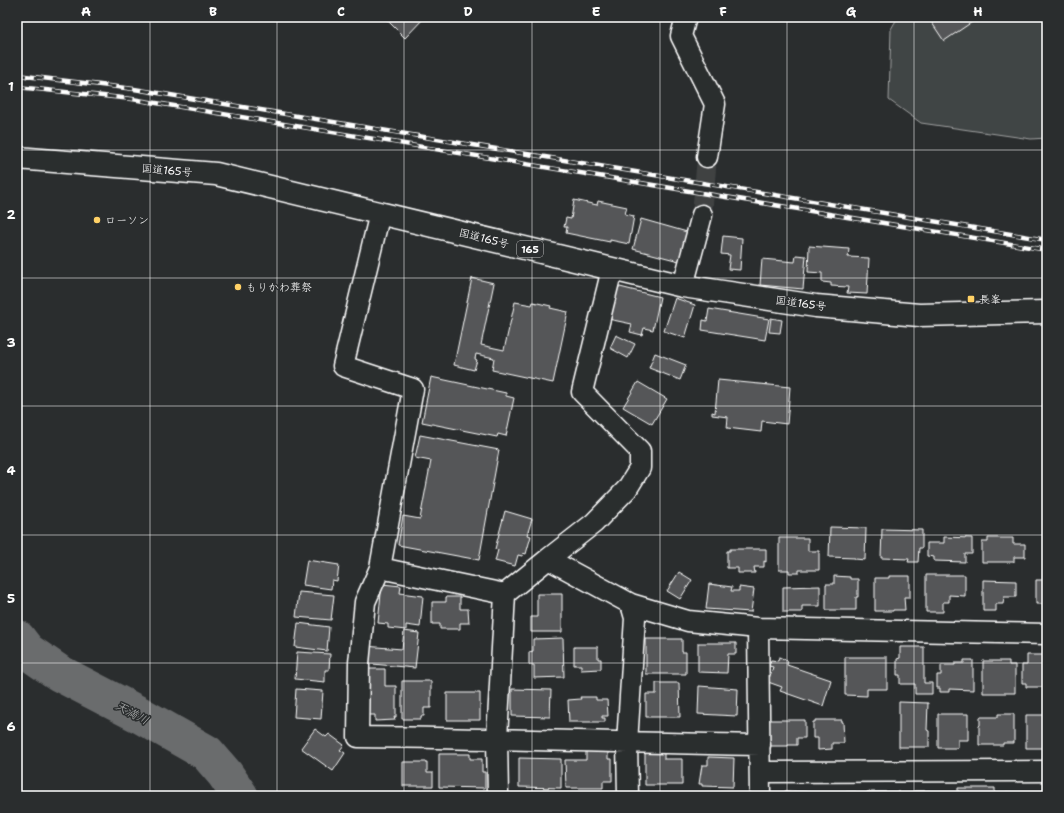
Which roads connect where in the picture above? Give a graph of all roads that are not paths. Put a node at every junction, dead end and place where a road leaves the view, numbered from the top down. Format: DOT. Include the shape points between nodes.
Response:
graph roads {
  1 [pos="686,17"];
  2 [pos="707,157"];
  3 [pos="17,158"];
  4 [pos="380,213"];
  5 [pos="702,215"];
  6 [pos="612,269"];
  7 [pos="683,286"];
  8 [pos="1047,312"];
  9 [pos="548,559"];
  10 [pos="380,568"];
  11 [pos="505,594"];
  12 [pos="631,604"];
  13 [pos="758,628"];
  14 [pos="1047,634"];
  15 [pos="498,738"];
  16 [pos="627,742"];
  17 [pos="760,745"];
  18 [pos="1047,771"];
  19 [pos="760,772"];
  20 [pos="498,796"];
  21 [pos="628,796"];
  22 [pos="760,796"];
  1 -- 2 [label="street" via="681,36 714,104"];
  3 -- 4 [label="highway, 国道165号 / 165" via="216,174"];
  4 -- 6 [label="highway, 国道165号 / 165"];
  4 -- 10 [label="street" via="343,366 413,389"];
  5 -- 7 [label="street"];
  6 -- 7 [label="highway, 国道165号 / 165"];
  6 -- 9 [label="street" via="582,392 640,451 640,468 626,490 594,523"];
  7 -- 8 [label="highway, 国道165号 / 165" via="816,306 919,315"];
  9 -- 11 [label="street"];
  9 -- 12 [label="street"];
  10 -- 11 [label="street"];
  10 -- 15 [label="street" via="365,602 359,663 358,737"];
  11 -- 15 [label="street"];
  12 -- 13 [label="street" via="688,621"];
  12 -- 16 [label="street" via="635,618"];
  13 -- 14 [label="street"];
  13 -- 17 [label="street"];
  15 -- 16 [label="street"];
  15 -- 20 [label="street"];
  16 -- 17 [label="street"];
  16 -- 21 [label="street"];
  17 -- 19 [label="street"];
  18 -- 19 [label="street"];
  19 -- 22 [label="street"];
}
